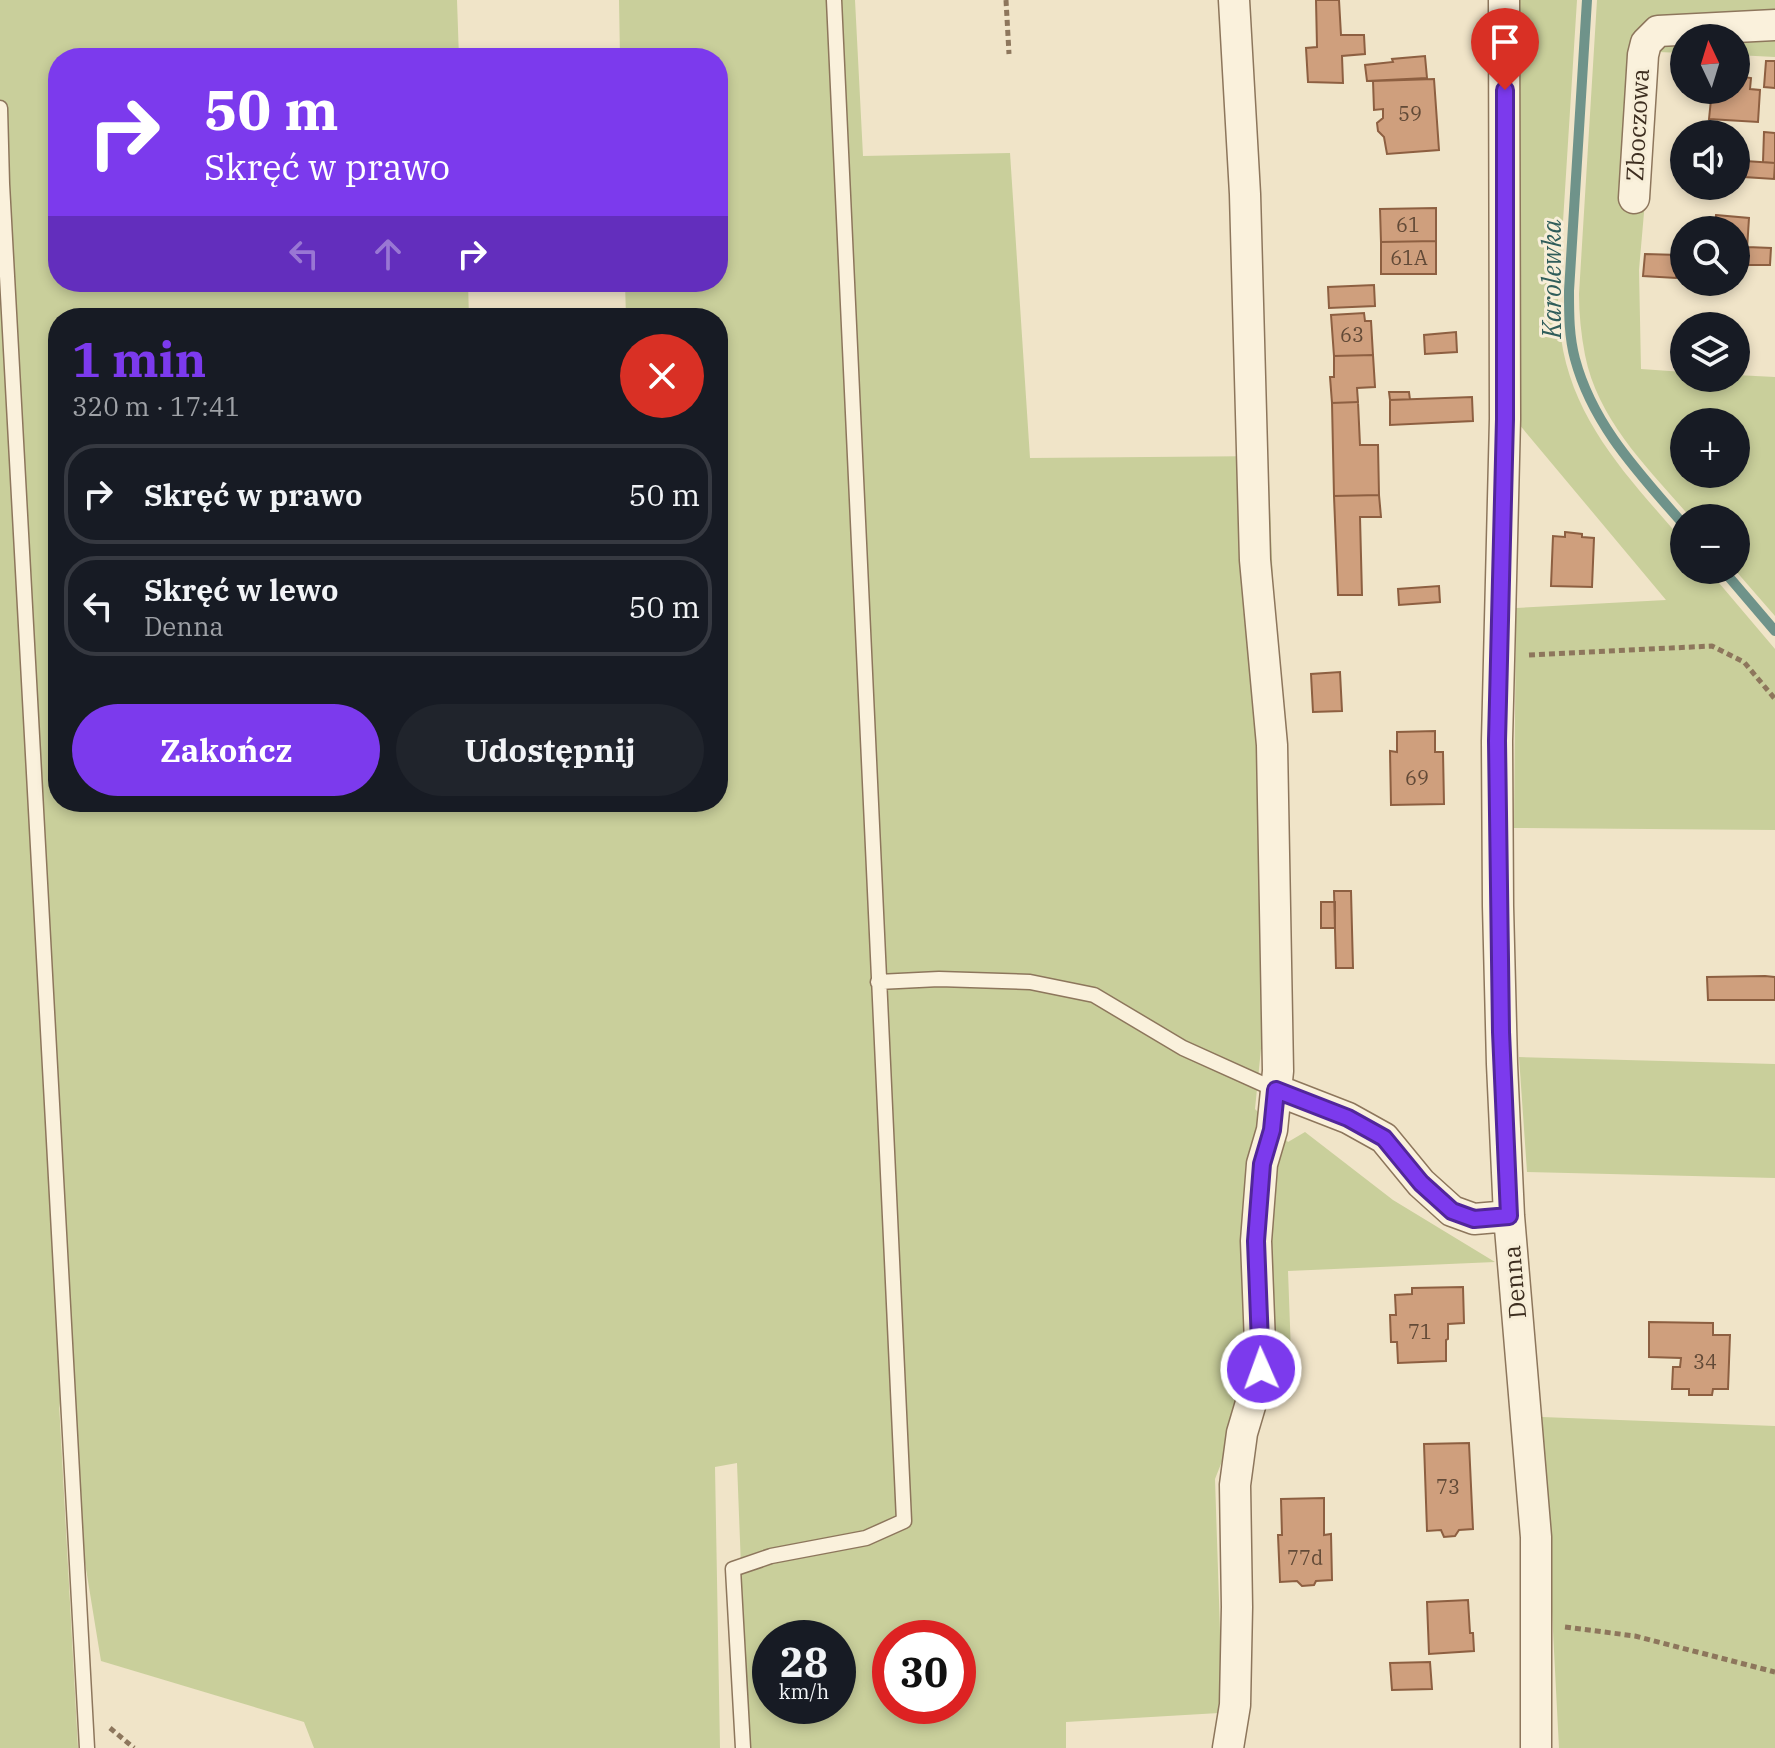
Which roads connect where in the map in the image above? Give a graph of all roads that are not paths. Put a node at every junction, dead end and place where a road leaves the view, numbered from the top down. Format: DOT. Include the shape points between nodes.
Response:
graph roads {
  1 [pos="834,0"];
  2 [pos="1234,0"];
  3 [pos="1504,0"];
  4 [pos="1775,25"];
  5 [pos="0,108"];
  6 [pos="1634,198"];
  7 [pos="878,982"];
  8 [pos="1276,1090"];
  9 [pos="1509,1216"];
  10 [pos="87,1748"];
  11 [pos="743,1748"];
  12 [pos="1228,1748"];
  13 [pos="1536,1748"];
  1 -- 7 [label="lane"];
  2 -- 8 [label="street" via="1255,560 1272,745"];
  3 -- 9 [label="street, Denna" via="1505,419 1497,741"];
  4 -- 6 [label="street, Zboczowa" via="1658,31 1646,43"];
  5 -- 10 [label="lane"];
  7 -- 8 [label="lane" via="1030,982 1094,995 1183,1048"];
  7 -- 11 [label="lane" via="904,1521 866,1538 771,1556 733,1569"];
  8 -- 9 [label="street" via="1384,1138 1452,1211 1474,1219"];
  8 -- 12 [label="street" via="1262,1164 1256,1241 1261,1369 1242,1433 1235,1485 1235,1705"];
  9 -- 13 [label="street, Denna" via="1536,1537"];
}
